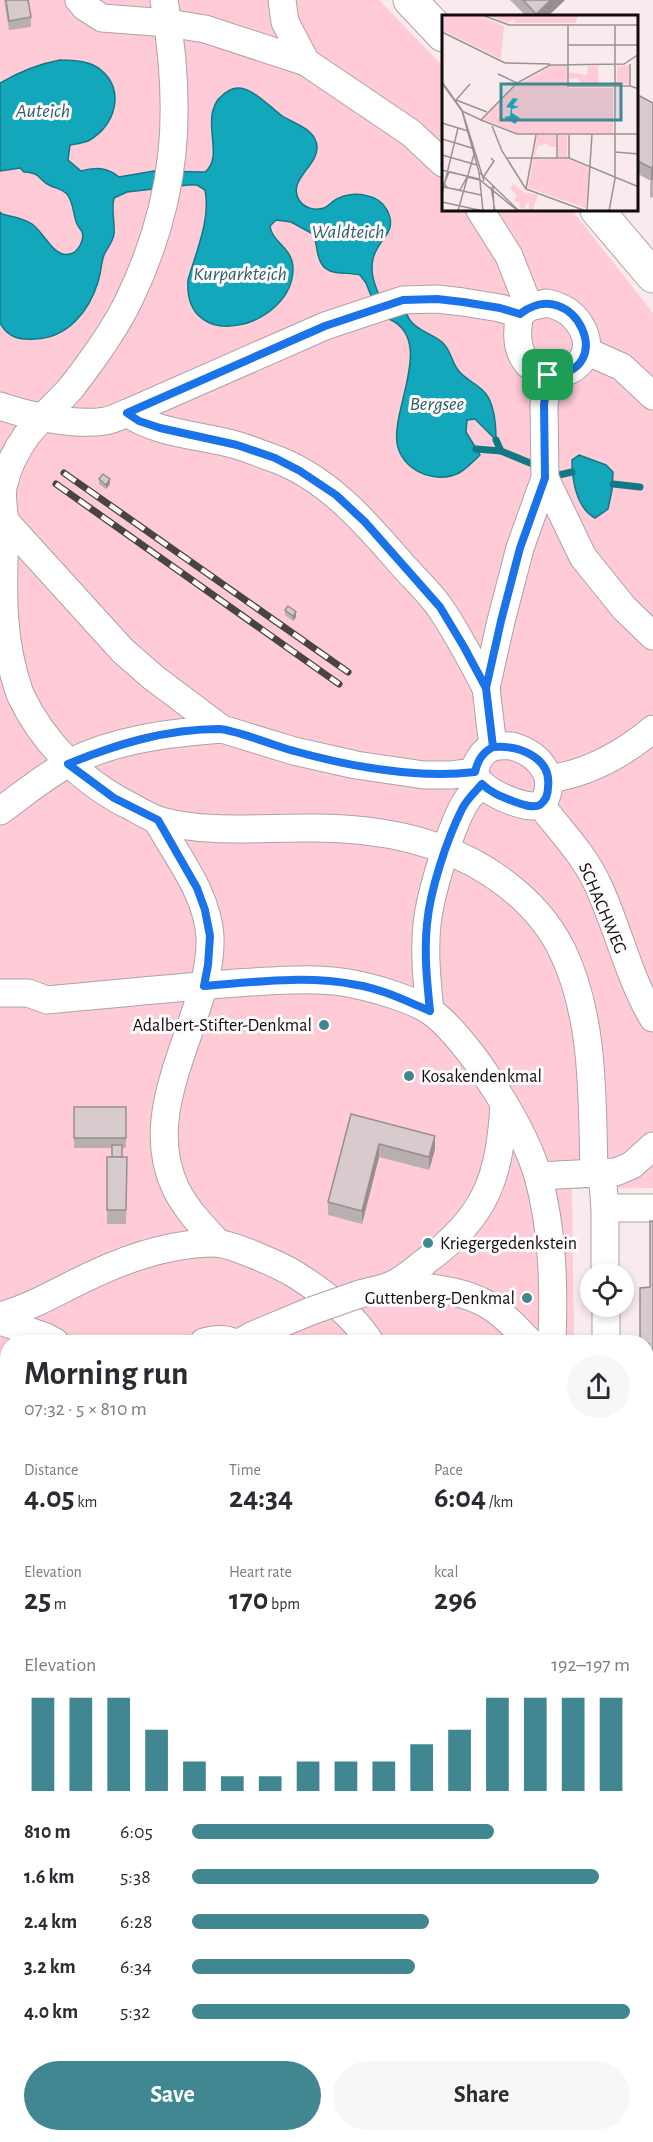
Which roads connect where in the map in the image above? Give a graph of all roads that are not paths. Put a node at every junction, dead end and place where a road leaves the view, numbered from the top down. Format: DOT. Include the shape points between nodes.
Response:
graph roads {
  1 [pos="79,0"];
  2 [pos="282,0"];
  3 [pos="410,0"];
  4 [pos="166,11"];
  5 [pos="442,34"];
  6 [pos="306,62"];
  7 [pos="442,163"];
  8 [pos="481,212"];
  9 [pos="599,212"];
  10 [pos="653,276"];
  11 [pos="524,311"];
  12 [pos="586,351"];
  13 [pos="548,375"];
  14 [pos="653,396"];
  15 [pos="0,406"];
  16 [pos="127,413"];
  17 [pos="44,417"];
  18 [pos="545,478"];
  19 [pos="1,492"];
  20 [pos="5,521"];
  21 [pos="653,636"];
  22 [pos="486,688"];
  23 [pos="222,729"];
  24 [pos="653,729"];
  25 [pos="493,747"];
  26 [pos="68,764"];
  27 [pos="479,778"];
  28 [pos="545,792"];
  29 [pos="0,811"];
  30 [pos="158,820"];
  31 [pos="446,849"];
  32 [pos="204,986"];
  33 [pos="0,993"];
  34 [pos="430,1011"];
  35 [pos="653,1018"];
  36 [pos="504,1101"];
  37 [pos="653,1146"];
  38 [pos="598,1173"];
  39 [pos="538,1176"];
  40 [pos="605,1208"];
  41 [pos="653,1208"];
  42 [pos="218,1243"];
  43 [pos="605,1263"];
  44 [pos="396,1283"];
  45 [pos="0,1316"];
  46 [pos="606,1317"];
  47 [pos="0,1321"];
  48 [pos="40,1335"];
  49 [pos="253,1335"];
  50 [pos="364,1335"];
  51 [pos="523,1335"];
  52 [pos="552,1335"];
  53 [pos="606,1335"];
  1 -- 4 [label="street" via="102,18"];
  2 -- 6 [label="street" via="285,22"];
  3 -- 5 [label="main road"];
  4 -- 6 [label="street" via="205,29"];
  4 -- 17 [label="street" via="176,106 169,179 154,239 128,302 94,358"];
  6 -- 7 [label="street" via="411,133"];
  8 -- 11 [label="street" via="509,256"];
  9 -- 10 [label="main road"];
  11 -- 12 [label="street" via="547,303 569,312 584,334"];
  11 -- 13 [label="street" via="517,328 517,344 529,365"];
  11 -- 16 [label="street" via="437,299 403,300 325,326"];
  12 -- 13 [label="street" via="575,367"];
  12 -- 14 [label="street" via="622,367"];
  13 -- 18 [label="street" via="544,405"];
  15 -- 17 [label="street"];
  16 -- 17 [label="street" via="107,421 89,422"];
  16 -- 22 [label="street" via="160,428 275,458 336,495 440,607"];
  17 -- 19 [label="street" via="20,447"];
  18 -- 21 [label="street" via="583,557 624,608"];
  18 -- 22 [label="street" via="520,548"];
  19 -- 20 [label="street"];
  20 -- 23 [label="street" via="123,651"];
  20 -- 26 [label="street" via="1,628 9,666 40,729"];
  22 -- 25 [label="street"];
  23 -- 26 [label="street" via="146,737"];
  23 -- 27 [label="street" via="356,765"];
  24 -- 28 [label="street" via="607,761"];
  25 -- 27 [label="street" via="478,761"];
  25 -- 28 [label="street" via="512,746 531,754 546,771"];
  26 -- 29 [label="street"];
  26 -- 30 [label="street" via="114,798"];
  27 -- 28 [label="street" via="493,792 515,802 535,806"];
  27 -- 31 [label="street"];
  28 -- 35 [label="street, SCHACHWEG" via="598,884 631,974"];
  30 -- 31 [label="street" via="197,827 353,830 402,836"];
  30 -- 32 [label="street" via="197,888 205,910 210,936"];
  31 -- 34 [label="street" via="427,922"];
  31 -- 38 [label="street" via="514,889 543,919 563,951 577,991 586,1037"];
  32 -- 33 [label="street" via="47,1000 28,993"];
  32 -- 34 [label="street" via="334,981 385,992"];
  32 -- 42 [label="street" via="168,1095 163,1148 176,1189"];
  34 -- 36 [label="street" via="476,1059"];
  36 -- 39 [label="street"];
  36 -- 44 [label="street" via="499,1158 488,1192 475,1214 448,1245"];
  37 -- 38 [label="street" via="632,1165 616,1172"];
  38 -- 39 [label="street"];
  38 -- 40 [label="street"];
  39 -- 52 [label="street" via="551,1254"];
  40 -- 41 [label="street"];
  40 -- 43 [label="street"];
  42 -- 45 [label="street" via="153,1251 93,1274 22,1310"];
  42 -- 50 [label="street" via="280,1265 305,1280 327,1296"];
  44 -- 49 [label="street, bridge"];
  44 -- 51 [label="street" via="468,1296 489,1305"];
  46 -- 53 [label="street"];
  47 -- 48 [label="street"];
}
